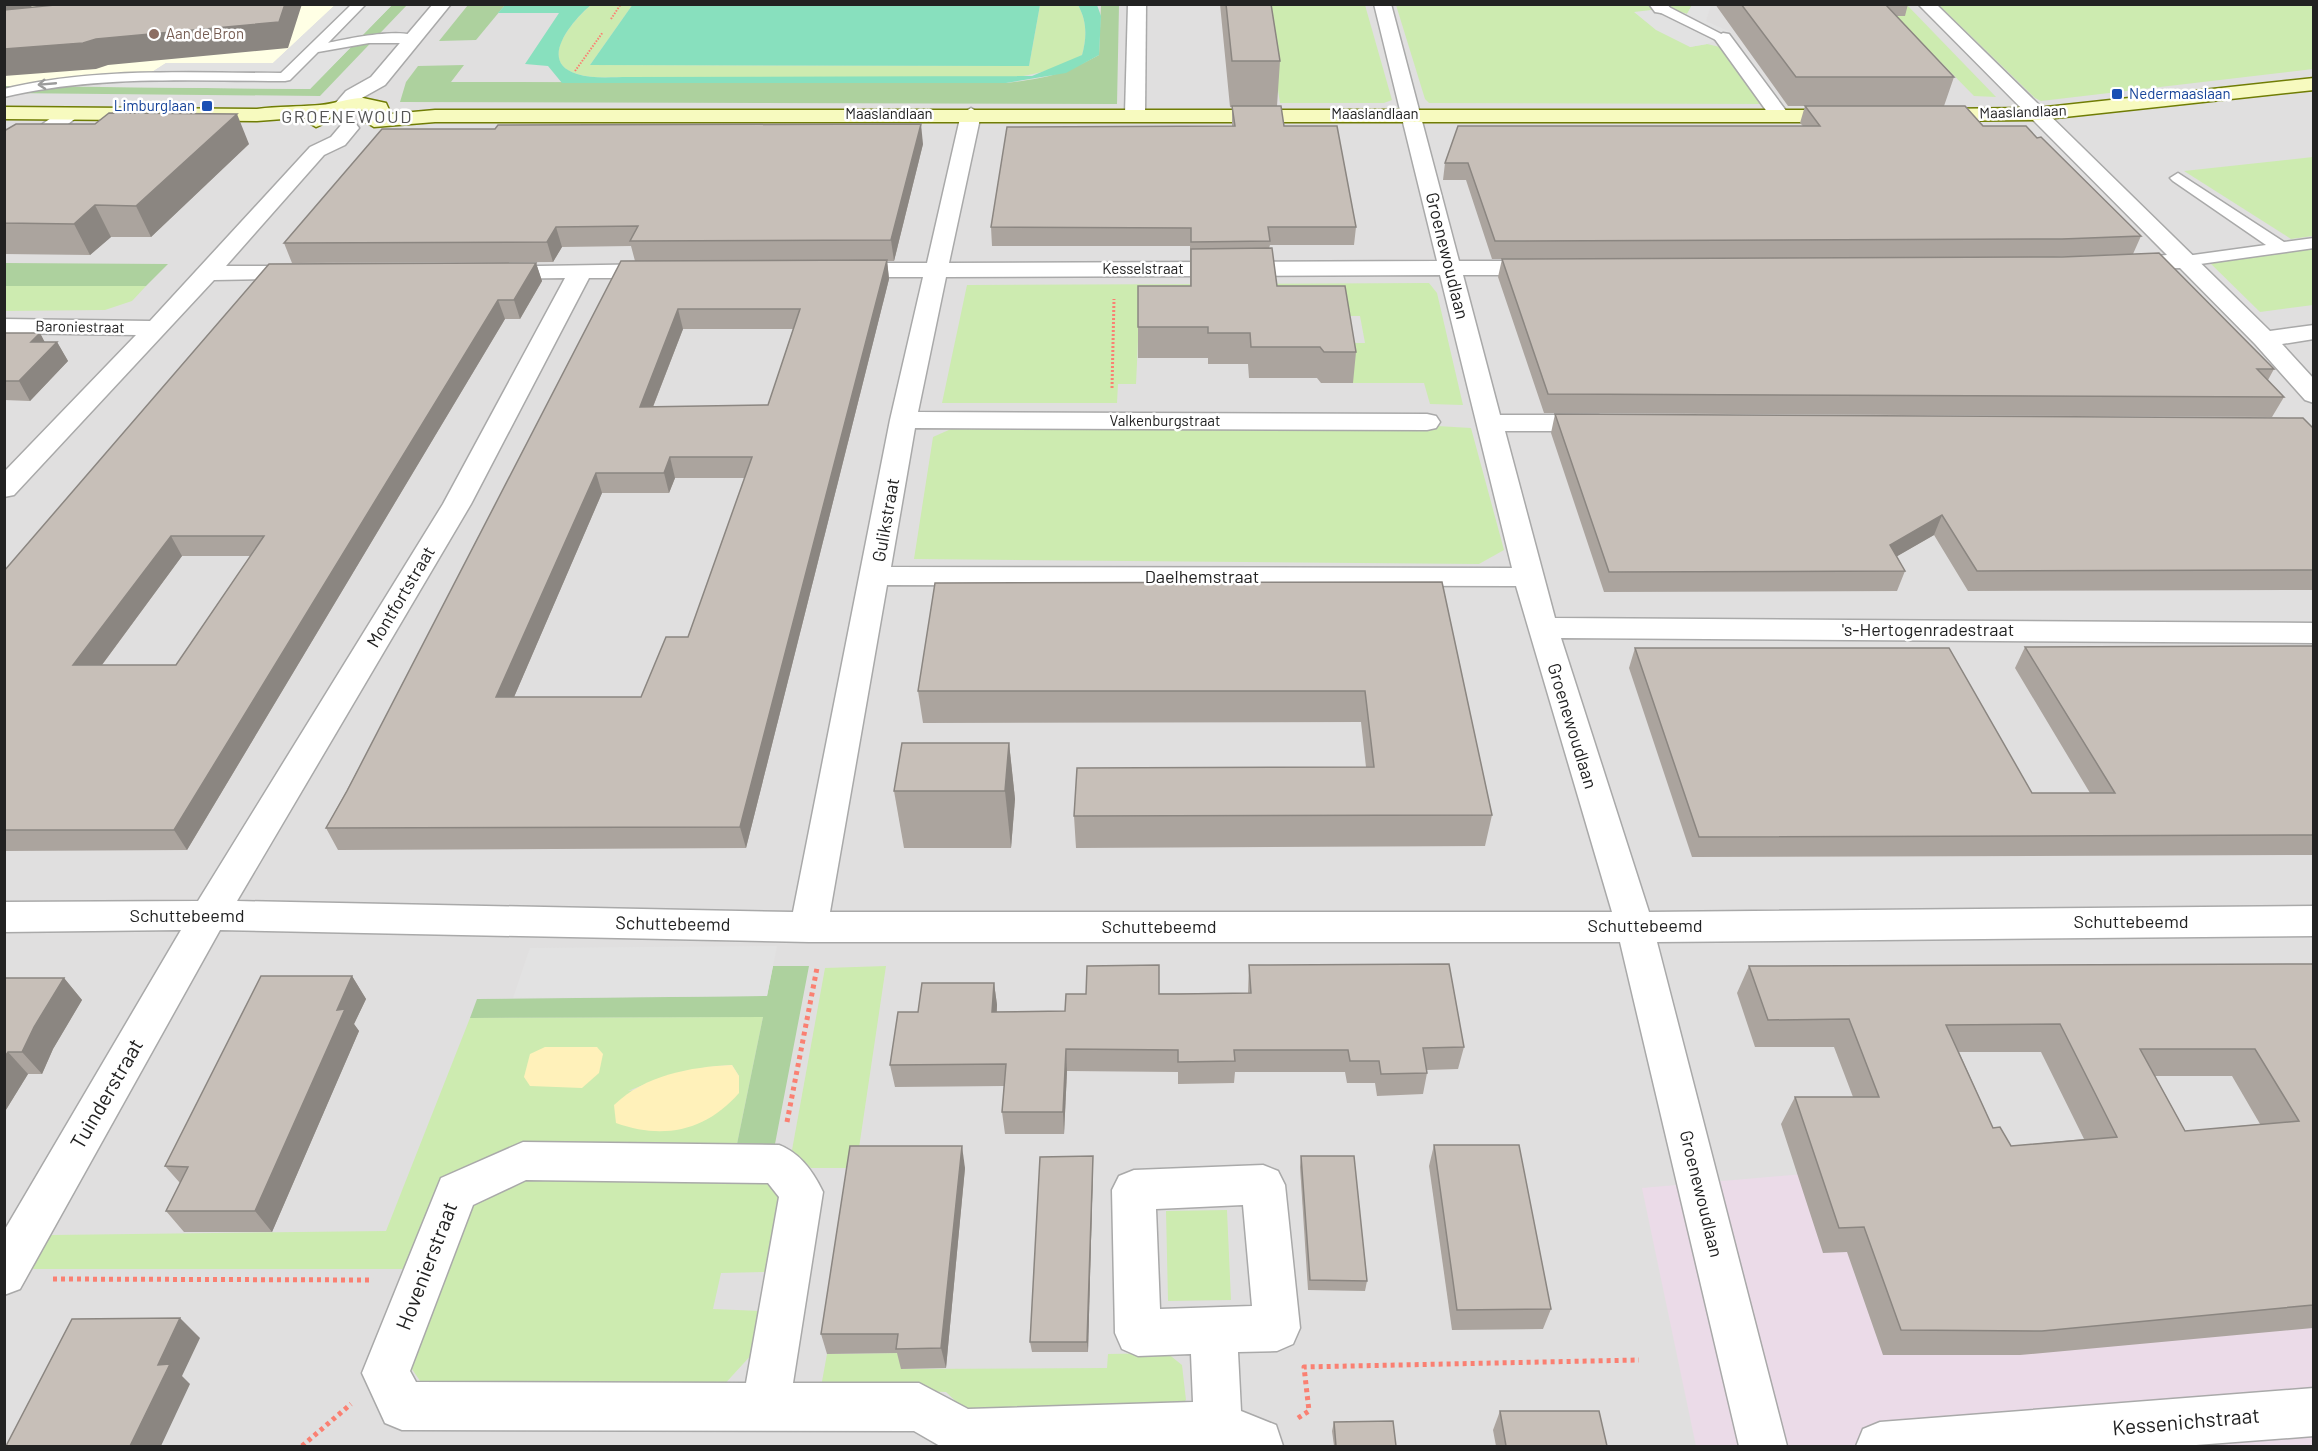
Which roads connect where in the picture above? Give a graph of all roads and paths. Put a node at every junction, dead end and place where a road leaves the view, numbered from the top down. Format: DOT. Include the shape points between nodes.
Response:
graph roads {
  1 [pos="360,4"];
  2 [pos="443,4"];
  3 [pos="621,4"];
  4 [pos="1137,4"];
  5 [pos="1382,4"];
  6 [pos="1926,4"];
  7 [pos="1659,6"];
  8 [pos="611,19"];
  9 [pos="335,29"];
  10 [pos="603,32"];
  11 [pos="1723,38"];
  12 [pos="369,39"];
  13 [pos="414,39"];
  14 [pos="315,48"];
  15 [pos="575,71"];
  16 [pos="378,81"];
  17 [pos="2313,84"];
  18 [pos="4,93"];
  19 [pos="4,113"];
  20 [pos="377,113"];
  21 [pos="69,114"];
  22 [pos="971,114"];
  23 [pos="1135,114"];
  24 [pos="1410,114"];
  25 [pos="2037,114"];
  26 [pos="1908,115"];
  27 [pos="327,116"];
  28 [pos="1780,116"];
  29 [pos="1862,116"];
  30 [pos="349,128"];
  31 [pos="317,151"];
  32 [pos="4,162"];
  33 [pos="2178,178"];
  34 [pos="2313,243"];
  35 [pos="2282,248"];
  36 [pos="2186,261"];
  37 [pos="2098,265"];
  38 [pos="1451,268"];
  39 [pos="1569,268"];
  40 [pos="939,269"];
  41 [pos="1114,269"];
  42 [pos="820,270"];
  43 [pos="581,271"];
  44 [pos="688,271"];
  45 [pos="476,272"];
  46 [pos="208,273"];
  47 [pos="325,273"];
  48 [pos="4,326"];
  49 [pos="156,328"];
  50 [pos="2313,332"];
  51 [pos="2264,339"];
  52 [pos="2313,395"];
  53 [pos="903,420"];
  54 [pos="1111,420"];
  55 [pos="1427,422"];
  56 [pos="1488,423"];
  57 [pos="1619,424"];
  58 [pos="4,489"];
  59 [pos="876,576"];
  60 [pos="1528,577"];
  61 [pos="1542,628"];
  62 [pos="2313,633"];
  63 [pos="209,915"];
  64 [pos="4,917"];
  65 [pos="2313,921"];
  66 [pos="809,927"];
  67 [pos="1635,927"];
  68 [pos="779,1164"];
  69 [pos="22,1276"];
  70 [pos="420,1281"];
  71 [pos="1213,1330"];
  72 [pos="1639,1360"];
  73 [pos="386,1373"];
  74 [pos="766,1405"];
  75 [pos="2313,1412"];
  76 [pos="1245,1438"];
  77 [pos="302,1446"];
  78 [pos="1763,1446"];
  79 [pos="1880,1446"];
  1 -- 9 [label="lane"];
  2 -- 13 [label="street"];
  3 -- 8 [label="path"];
  4 -- 23 [label="street"];
  5 -- 24 [label="street, Groenewoudlaan"];
  6 -- 25 [label="street"];
  7 -- 11 [label="lane" via="1695,20"];
  9 -- 12 [label="lane"];
  9 -- 14 [label="lane"];
  10 -- 15 [label="path"];
  11 -- 28 [label="street"];
  12 -- 13 [label="lane"];
  12 -- 14 [label="lane"];
  13 -- 16 [label="street"];
  14 -- 18 [label="lane, one-way" via="285,77 91,80"];
  16 -- 20 [label="street" via="381,88"];
  16 -- 27 [label="street"];
  17 -- 25 [label="street, Maaslandlaan"];
  19 -- 21 [label="street"];
  20 -- 22 [label="street, Maaslandlaan"];
  20 -- 27 [label="street"];
  20 -- 30 [label="street"];
  21 -- 27 [label="street" via="257,115 279,120"];
  21 -- 32 [label="street"];
  22 -- 23 [label="street, Maaslandlaan"];
  22 -- 40 [label="street, Gulikstraat"];
  23 -- 24 [label="street, Maaslandlaan"];
  24 -- 28 [label="street, Maaslandlaan"];
  24 -- 38 [label="street, Groenewoudlaan"];
  25 -- 26 [label="street, Maaslandlaan"];
  25 -- 36 [label="street"];
  27 -- 30 [label="street"];
  27 -- 31 [label="street" via="315,142"];
  28 -- 29 [label="street, Maaslandlaan"];
  30 -- 31 [label="street" via="338,141"];
  31 -- 46 [label="street"];
  33 -- 35 [label="lane"];
  34 -- 35 [label="lane"];
  35 -- 36 [label="lane"];
  36 -- 37 [label="street"];
  36 -- 51 [label="street"];
  38 -- 39 [label="street, Kesselstraat"];
  38 -- 41 [label="street, Kesselstraat"];
  38 -- 56 [label="street, Groenewoudlaan"];
  40 -- 41 [label="street, Kesselstraat"];
  40 -- 42 [label="street, Kesselstraat"];
  40 -- 53 [label="street, Gulikstraat"];
  41 -- 54 [label="path"];
  43 -- 44 [label="street"];
  43 -- 45 [label="street"];
  43 -- 63 [label="street, Montfortstraat" via="458,504"];
  46 -- 47 [label="street"];
  46 -- 49 [label="street"];
  48 -- 49 [label="street, Baroniestraat"];
  49 -- 58 [label="street"];
  50 -- 51 [label="street"];
  51 -- 52 [label="street"];
  53 -- 54 [label="street, Valkenburgstraat"];
  53 -- 59 [label="street, Gulikstraat"];
  54 -- 55 [label="street, Valkenburgstraat"];
  56 -- 57 [label="street"];
  56 -- 60 [label="street, Groenewoudlaan"];
  59 -- 60 [label="street, Daelhemstraat"];
  59 -- 66 [label="street, Gulikstraat"];
  60 -- 61 [label="street, Groenewoudlaan"];
  61 -- 62 [label="street, 's-Hertogenradestraat"];
  61 -- 67 [label="street, Groenewoudlaan"];
  63 -- 64 [label="street, Schuttebeemd"];
  63 -- 66 [label="street, Schuttebeemd"];
  63 -- 69 [label="street, Tuinderstraat"];
  65 -- 67 [label="street, Schuttebeemd"];
  66 -- 67 [label="street, Schuttebeemd"];
  66 -- 68 [label="path" via="818,963"];
  67 -- 78 [label="street, Groenewoudlaan"];
  68 -- 70 [label="street, Hovenierstraat" via="523,1161 456,1192"];
  68 -- 74 [label="street" via="801,1191"];
  69 -- 70 [label="path"];
  70 -- 73 [label="street, Hovenierstraat"];
  71 -- 76 [label="street"];
  72 -- 76 [label="path" via="1304,1367 1309,1411"];
  73 -- 74 [label="street" via="402,1406"];
  73 -- 77 [label="path"];
  74 -- 76 [label="street" via="919,1407 963,1433"];
  75 -- 79 [label="street, Kessenichstraat"];
}
